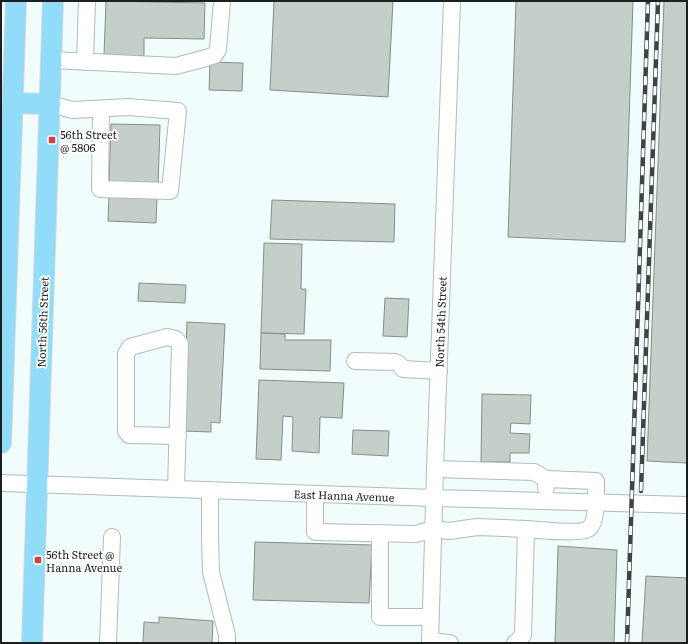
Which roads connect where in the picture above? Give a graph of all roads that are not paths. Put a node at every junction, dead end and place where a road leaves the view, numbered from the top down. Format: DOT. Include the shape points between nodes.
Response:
graph roads {
  1 [pos="16,1"];
  2 [pos="53,1"];
  3 [pos="87,1"];
  4 [pos="222,1"];
  5 [pos="452,1"];
  6 [pos="8,54"];
  7 [pos="51,60"];
  8 [pos="85,62"];
  9 [pos="7,103"];
  10 [pos="50,104"];
  11 [pos="101,108"];
  12 [pos="6,152"];
  13 [pos="4,260"];
  14 [pos="355,361"];
  15 [pos="439,371"];
  16 [pos="178,436"];
  17 [pos="1,443"];
  18 [pos="435,469"];
  19 [pos="540,476"];
  20 [pos="1,483"];
  21 [pos="37,484"];
  22 [pos="176,489"];
  23 [pos="210,490"];
  24 [pos="315,494"];
  25 [pos="434,498"];
  26 [pos="545,501"];
  27 [pos="596,502"];
  28 [pos="687,505"];
  29 [pos="433,529"];
  30 [pos="526,529"];
  31 [pos="380,533"];
  32 [pos="112,537"];
  33 [pos="430,617"];
  34 [pos="430,642"];
  35 [pos="32,643"];
  36 [pos="108,643"];
  37 [pos="227,643"];
  38 [pos="450,643"];
  39 [pos="515,643"];
  1 -- 6 [label="main road"];
  2 -- 7 [label="main road, North 56th Street"];
  3 -- 8 [label="street"];
  4 -- 8 [label="street" via="218,49 215,55 176,66"];
  5 -- 15 [label="street, North 54th Street"];
  6 -- 9 [label="main road"];
  7 -- 8 [label="street"];
  7 -- 10 [label="main road, North 56th Street"];
  9 -- 10 [label="main road"];
  9 -- 12 [label="main road"];
  10 -- 11 [label="street" via="73,110"];
  10 -- 21 [label="main road, North 56th Street"];
  11 -- 11 [label="street" via="128,107 178,111 170,191 100,189"];
  12 -- 13 [label="main road"];
  13 -- 17 [label="main road"];
  14 -- 15 [label="street" via="395,362 404,369"];
  15 -- 18 [label="street, North 54th Street"];
  16 -- 16 [label="street" via="180,344 176,339 167,337 130,347 126,354 126,431 129,435"];
  16 -- 22 [label="street"];
  18 -- 19 [label="street"];
  18 -- 25 [label="street, North 54th Street"];
  19 -- 26 [label="street"];
  19 -- 27 [label="street" via="596,481"];
  20 -- 21 [label="street, East Hanna Avenue"];
  21 -- 22 [label="street, East Hanna Avenue"];
  21 -- 35 [label="main road, North 56th Street"];
  22 -- 23 [label="street, East Hanna Avenue"];
  23 -- 24 [label="street, East Hanna Avenue"];
  23 -- 37 [label="street" via="211,572"];
  24 -- 25 [label="street, East Hanna Avenue"];
  24 -- 31 [label="street" via="315,532"];
  25 -- 26 [label="street, East Hanna Avenue"];
  25 -- 29 [label="street, North 54th Street"];
  26 -- 27 [label="street, East Hanna Avenue"];
  27 -- 28 [label="street, East Hanna Avenue"];
  27 -- 30 [label="street" via="593,523 589,529"];
  29 -- 30 [label="street"];
  29 -- 31 [label="street" via="416,534"];
  29 -- 33 [label="street, North 54th Street"];
  30 -- 39 [label="street" via="523,635"];
  31 -- 33 [label="street" via="380,617"];
  32 -- 36 [label="street"];
  33 -- 34 [label="street, North 54th Street"];
  34 -- 38 [label="street"];
}
